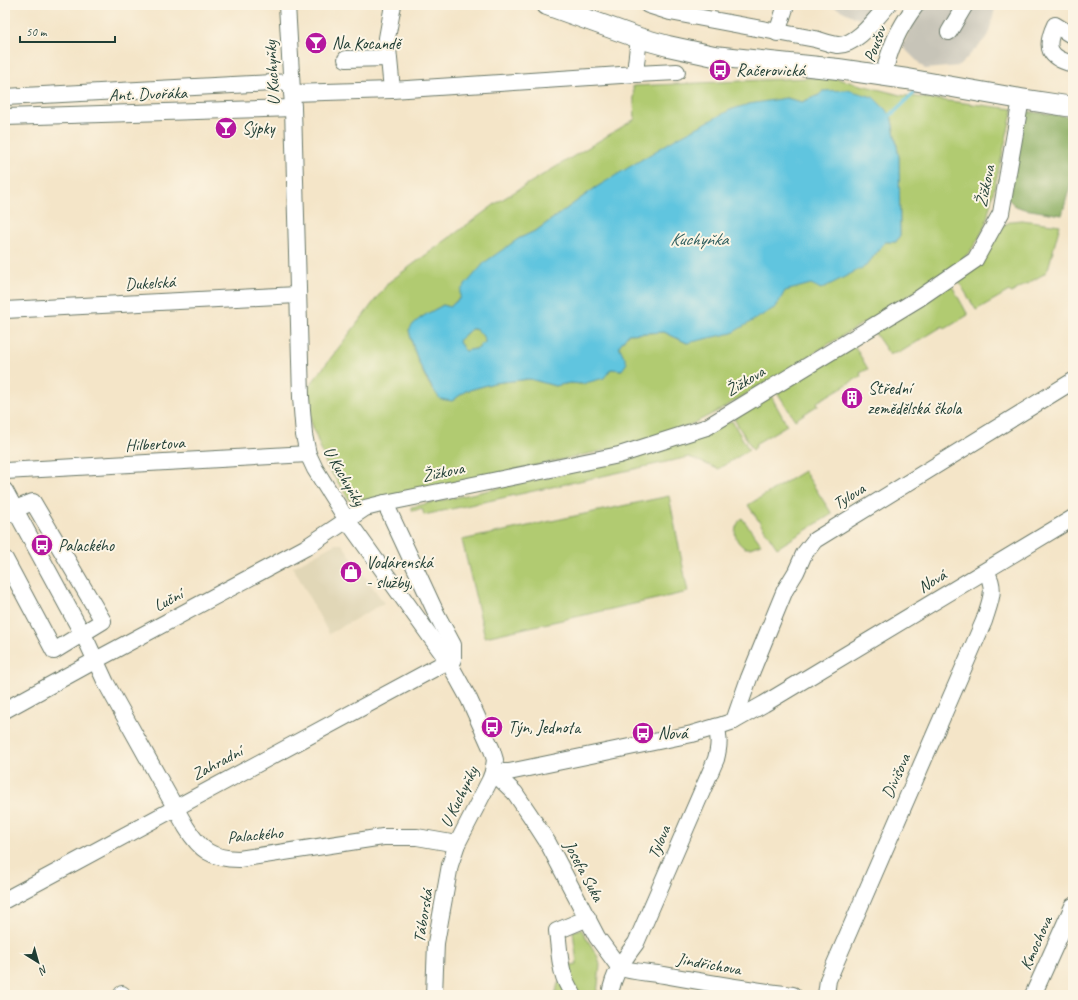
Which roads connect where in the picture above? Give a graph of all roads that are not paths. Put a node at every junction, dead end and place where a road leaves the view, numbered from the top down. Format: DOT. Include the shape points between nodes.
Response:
graph roads {
  1 [pos="287,5"];
  2 [pos="393,5"];
  3 [pos="547,5"];
  4 [pos="648,5"];
  5 [pos="786,5"];
  6 [pos="888,5"];
  7 [pos="916,5"];
  8 [pos="965,5"];
  9 [pos="949,32"];
  10 [pos="777,33"];
  11 [pos="1073,36"];
  12 [pos="639,38"];
  13 [pos="388,58"];
  14 [pos="346,59"];
  15 [pos="1073,64"];
  16 [pos="677,72"];
  17 [pos="636,74"];
  18 [pos="884,76"];
  19 [pos="392,90"];
  20 [pos="292,94"];
  21 [pos="5,96"];
  22 [pos="1021,99"];
  23 [pos="1073,107"];
  24 [pos="5,118"];
  25 [pos="297,295"];
  26 [pos="5,310"];
  27 [pos="1073,381"];
  28 [pos="308,454"];
  29 [pos="5,471"];
  30 [pos="5,491"];
  31 [pos="385,503"];
  32 [pos="10,512"];
  33 [pos="1073,518"];
  34 [pos="348,520"];
  35 [pos="5,559"];
  36 [pos="986,571"];
  37 [pos="82,633"];
  38 [pos="96,660"];
  39 [pos="449,663"];
  40 [pos="5,710"];
  41 [pos="734,720"];
  42 [pos="716,727"];
  43 [pos="493,772"];
  44 [pos="175,807"];
  45 [pos="458,844"];
  46 [pos="5,900"];
  47 [pos="1073,906"];
  48 [pos="588,918"];
  49 [pos="618,968"];
  50 [pos="573,994"];
  51 [pos="434,995"];
  52 [pos="610,995"];
  53 [pos="793,995"];
  54 [pos="826,995"];
  55 [pos="1033,995"];
  1 -- 20 [label="street, U Kuchyňky"];
  2 -- 13 [label="street" via="387,38"];
  3 -- 12 [label="main road"];
  4 -- 10 [label="street" via="670,12"];
  5 -- 10 [label="street"];
  6 -- 10 [label="street" via="855,40 838,45"];
  7 -- 18 [label="street, Poušov" via="905,19 892,46"];
  8 -- 9 [label="street"];
  11 -- 15 [label="street" via="1055,25 1050,34 1049,45 1052,54 1060,61"];
  12 -- 17 [label="street"];
  12 -- 18 [label="main road" via="714,56"];
  13 -- 14 [label="street"];
  13 -- 19 [label="street"];
  16 -- 17 [label="street"];
  17 -- 19 [label="street"];
  18 -- 22 [label="main road"];
  19 -- 20 [label="street"];
  20 -- 21 [label="street, Ant. Dvořáka"];
  20 -- 24 [label="street, Ant. Dvořáka"];
  20 -- 25 [label="street, U Kuchyňky"];
  22 -- 23 [label="main road"];
  22 -- 31 [label="street, Žižkova" via="1001,213 975,260 918,299 707,427 619,455"];
  25 -- 26 [label="street, Dukelská"];
  25 -- 28 [label="street, U Kuchyňky" via="300,397"];
  27 -- 41 [label="street, Tylova" via="815,540 804,554 785,590"];
  28 -- 29 [label="street, Hilbertova"];
  28 -- 34 [label="street, U Kuchyňky"];
  30 -- 32 [label="street, Palackého"];
  31 -- 34 [label="street, Žižkova" via="366,508"];
  31 -- 39 [label="street" via="453,645 453,659"];
  32 -- 37 [label="street, Palackého"];
  32 -- 37 [label="street" via="33,502 103,621"];
  33 -- 36 [label="street, Nová"];
  34 -- 38 [label="street, Luční" via="278,563"];
  34 -- 39 [label="street, U Kuchyňky"];
  35 -- 37 [label="street" via="54,651"];
  36 -- 41 [label="street, Nová"];
  36 -- 54 [label="street, Divišova" via="993,588 984,621 828,980"];
  37 -- 38 [label="street, Palackého"];
  38 -- 40 [label="street, Luční"];
  38 -- 44 [label="street, Palackého" via="106,683"];
  39 -- 43 [label="street, U Kuchyňky" via="492,750 495,760"];
  39 -- 44 [label="street, Zahradní"];
  41 -- 42 [label="street, Nová"];
  42 -- 43 [label="street, Nová" via="509,772"];
  42 -- 49 [label="street, Tylova" via="719,741 716,759 636,943"];
  43 -- 45 [label="street, U Kuchyňky"];
  43 -- 48 [label="street, Josefa Suka" via="515,793 530,815"];
  44 -- 45 [label="street, Palackého" via="201,848 228,859 383,837 417,837"];
  44 -- 46 [label="street, Zahradní"];
  45 -- 51 [label="street, Táborská" via="450,865 436,943"];
  47 -- 55 [label="street, Kmochova"];
  48 -- 49 [label="street, Josefa Suka"];
  48 -- 50 [label="street" via="557,931 561,968 566,985"];
  49 -- 52 [label="street"];
  49 -- 53 [label="street, Jindřichova"];
}
